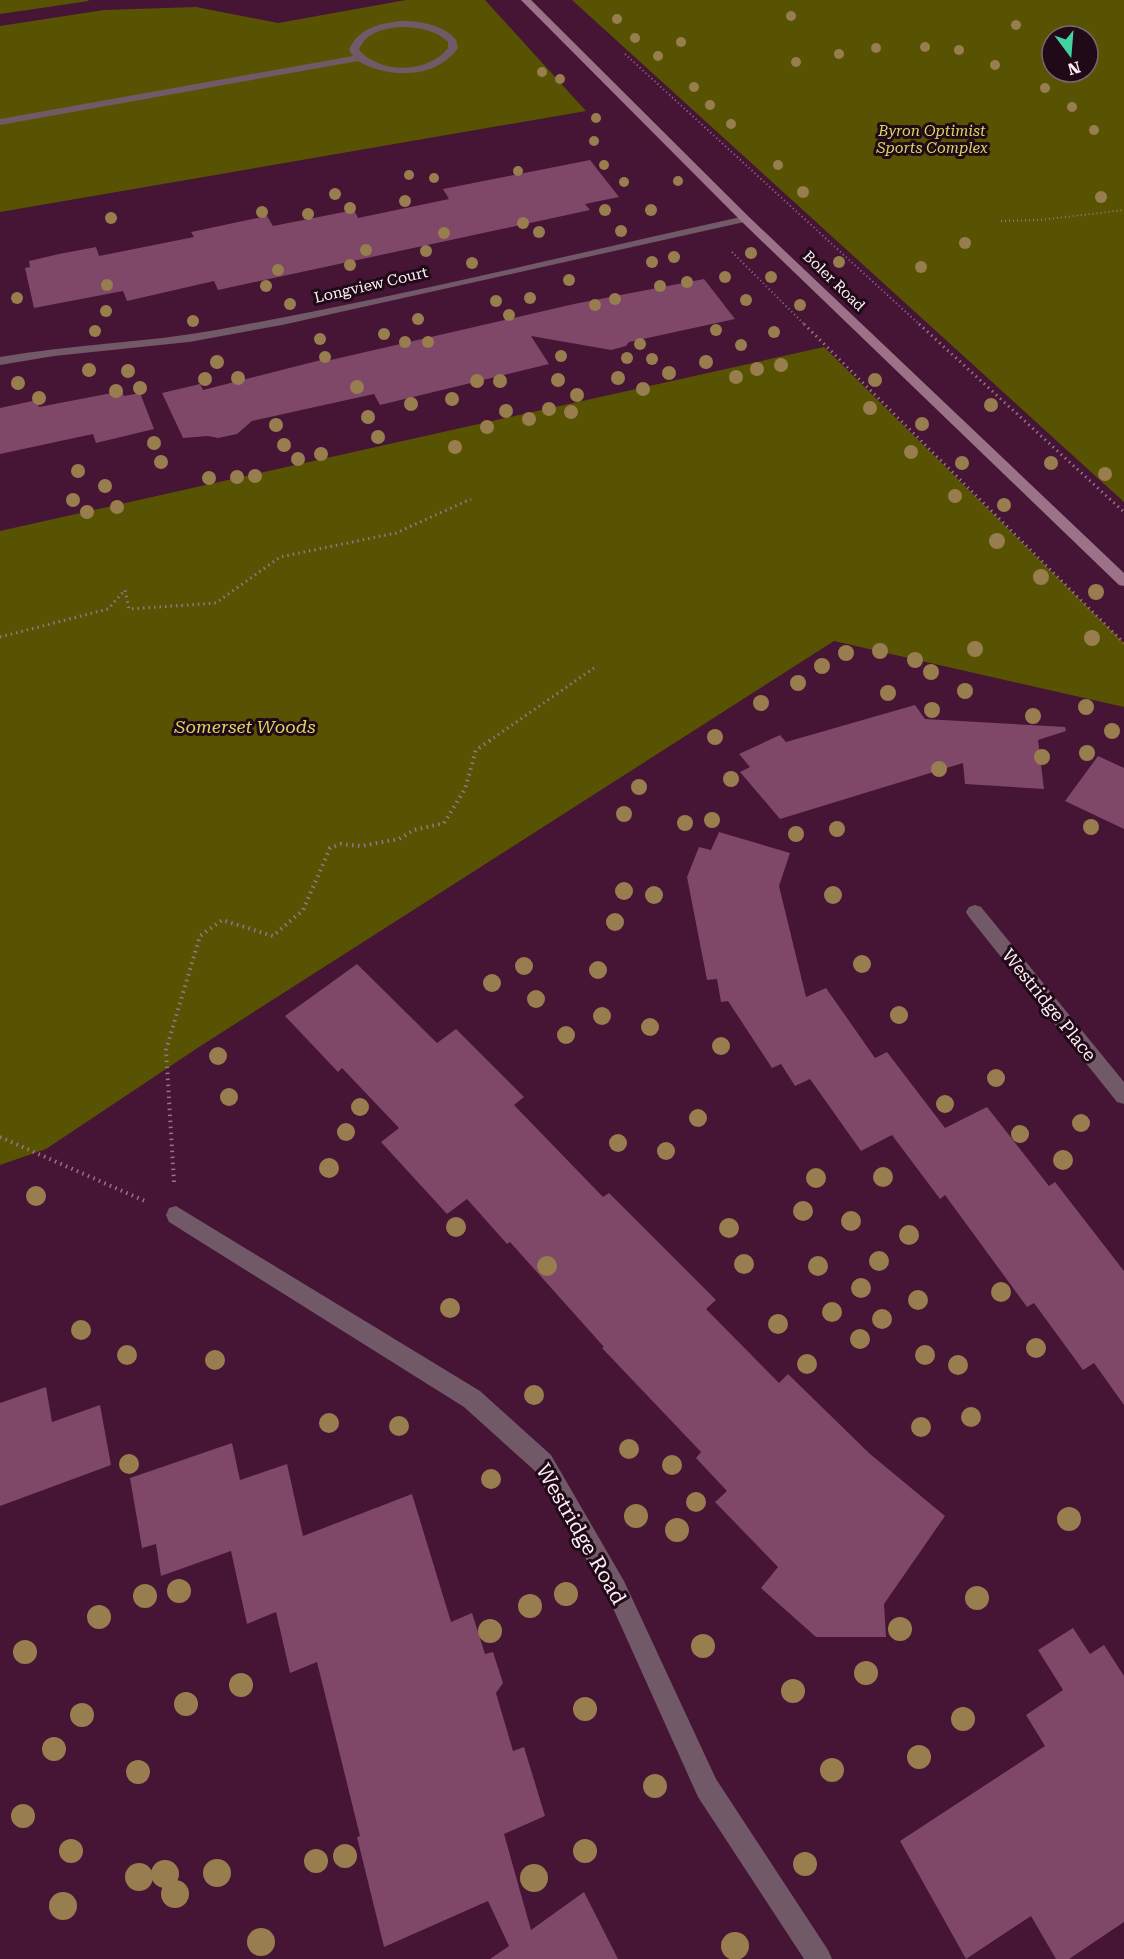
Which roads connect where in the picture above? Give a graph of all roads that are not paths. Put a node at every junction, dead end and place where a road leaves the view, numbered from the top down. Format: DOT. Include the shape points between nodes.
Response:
graph roads {
  1 [pos="526,0"];
  2 [pos="358,58"];
  3 [pos="0,122"];
  4 [pos="745,219"];
  5 [pos="0,362"];
  6 [pos="1124,581"];
  7 [pos="975,912"];
  8 [pos="1124,1096"];
  9 [pos="176,1215"];
  10 [pos="819,1959"];
  1 -- 4 [label="street, Boler Road"];
  2 -- 2 [label="street" via="379,68 425,68 447,57 452,42 447,35 424,26 391,25 363,35 354,50"];
  2 -- 3 [label="street"];
  4 -- 5 [label="street, Longview Court" via="271,324 181,341 46,352"];
  4 -- 6 [label="street, Boler Road"];
  7 -- 8 [label="street, Westridge Place"];
  9 -- 10 [label="street, Westridge Road" via="472,1399 543,1463 616,1588 707,1788"];
}
